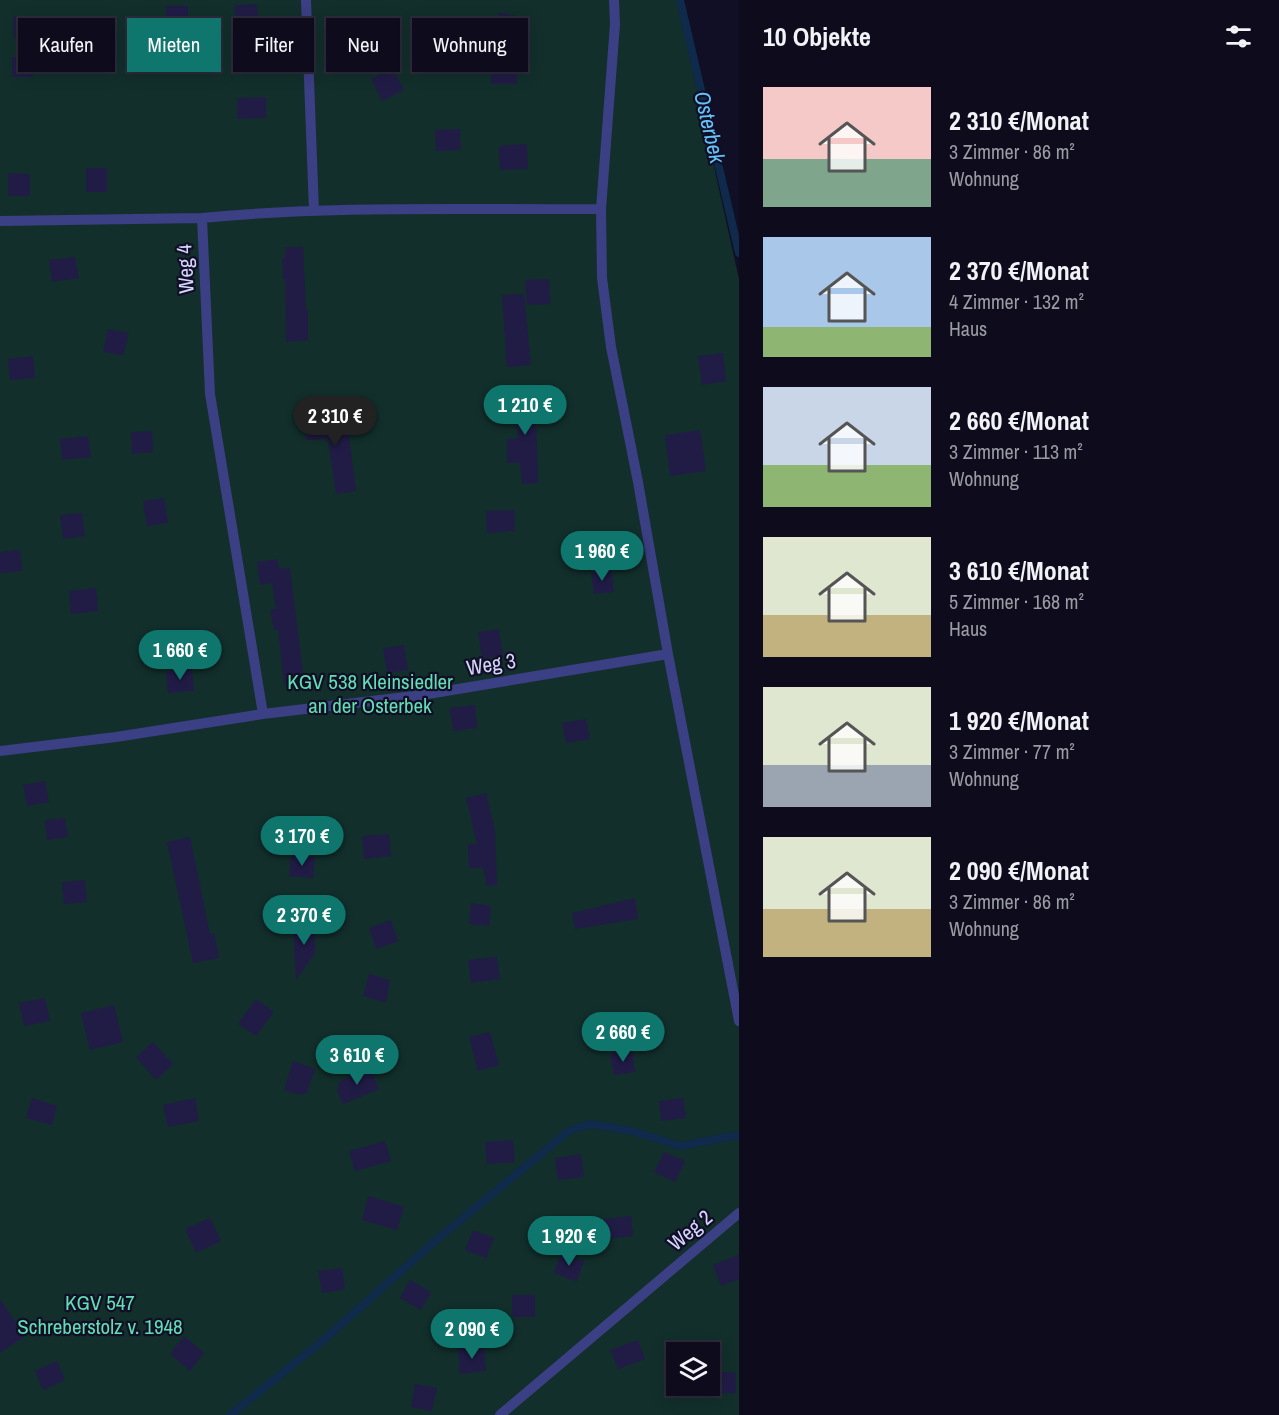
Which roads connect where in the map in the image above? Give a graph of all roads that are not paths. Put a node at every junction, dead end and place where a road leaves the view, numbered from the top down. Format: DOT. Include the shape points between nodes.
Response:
graph roads {
  1 [pos="306,0"];
  2 [pos="614,0"];
  3 [pos="602,209"];
  4 [pos="314,210"];
  5 [pos="202,218"];
  6 [pos="0,221"];
  7 [pos="668,654"];
  8 [pos="263,714"];
  9 [pos="0,751"];
  10 [pos="739,1021"];
  11 [pos="739,1214"];
  12 [pos="500,1415"];
  1 -- 4 [label="lane"];
  2 -- 3 [label="lane"];
  3 -- 4 [label="lane, Weg 4"];
  3 -- 7 [label="lane" via="602,278 611,347"];
  4 -- 5 [label="lane, Weg 4"];
  5 -- 6 [label="lane"];
  5 -- 8 [label="lane, Weg 4" via="210,394"];
  7 -- 8 [label="lane, Weg 3" via="422,695"];
  7 -- 10 [label="lane"];
  8 -- 9 [label="lane, Weg 3"];
  11 -- 12 [label="lane, Weg 2"];
}
